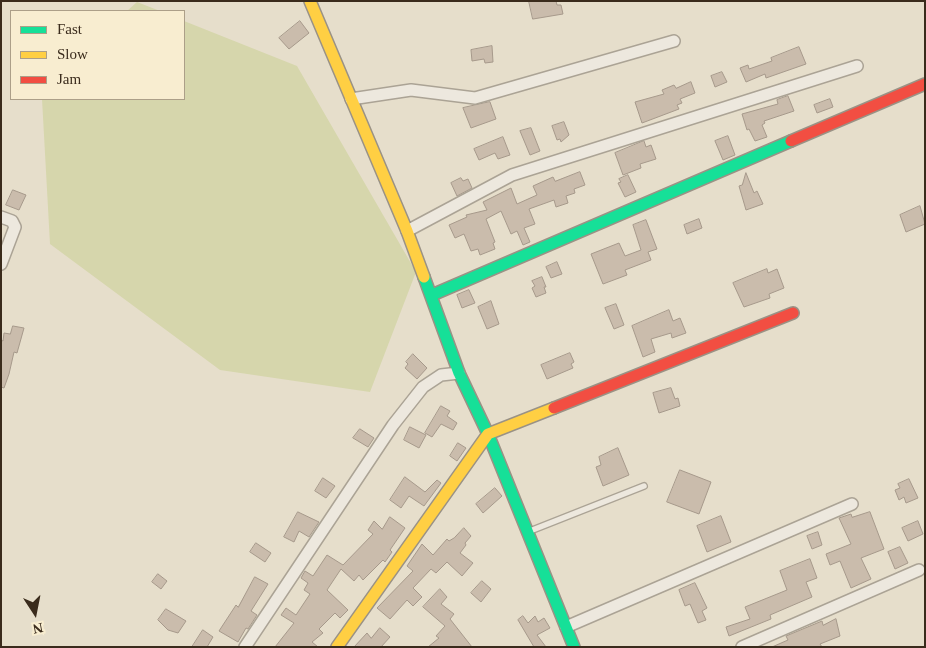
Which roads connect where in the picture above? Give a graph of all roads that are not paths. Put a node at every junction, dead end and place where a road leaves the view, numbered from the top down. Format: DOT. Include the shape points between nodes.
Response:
graph roads {
  1 [pos="310,1"];
  2 [pos="674,41"];
  3 [pos="858,66"];
  4 [pos="925,84"];
  5 [pos="351,99"];
  6 [pos="1,217"];
  7 [pos="407,231"];
  8 [pos="1,264"];
  9 [pos="432,295"];
  10 [pos="793,313"];
  11 [pos="459,373"];
  12 [pos="488,434"];
  13 [pos="644,486"];
  14 [pos="852,504"];
  15 [pos="528,532"];
  16 [pos="919,570"];
  17 [pos="566,627"];
  18 [pos="245,647"];
  19 [pos="337,647"];
  20 [pos="574,647"];
  21 [pos="742,647"];
  1 -- 5 [label="street"];
  2 -- 5 [label="street" via="475,98 411,90"];
  3 -- 7 [label="street" via="512,175"];
  4 -- 9 [label="street"];
  5 -- 7 [label="street"];
  6 -- 8 [label="street" via="12,221 15,227"];
  7 -- 9 [label="street"];
  9 -- 11 [label="street"];
  10 -- 12 [label="street"];
  11 -- 12 [label="street"];
  11 -- 18 [label="street" via="441,375 423,387 393,425"];
  12 -- 15 [label="street"];
  12 -- 19 [label="street"];
  13 -- 15 [label="lane"];
  14 -- 17 [label="street"];
  15 -- 17 [label="street"];
  16 -- 21 [label="street"];
  17 -- 20 [label="street"];
}
